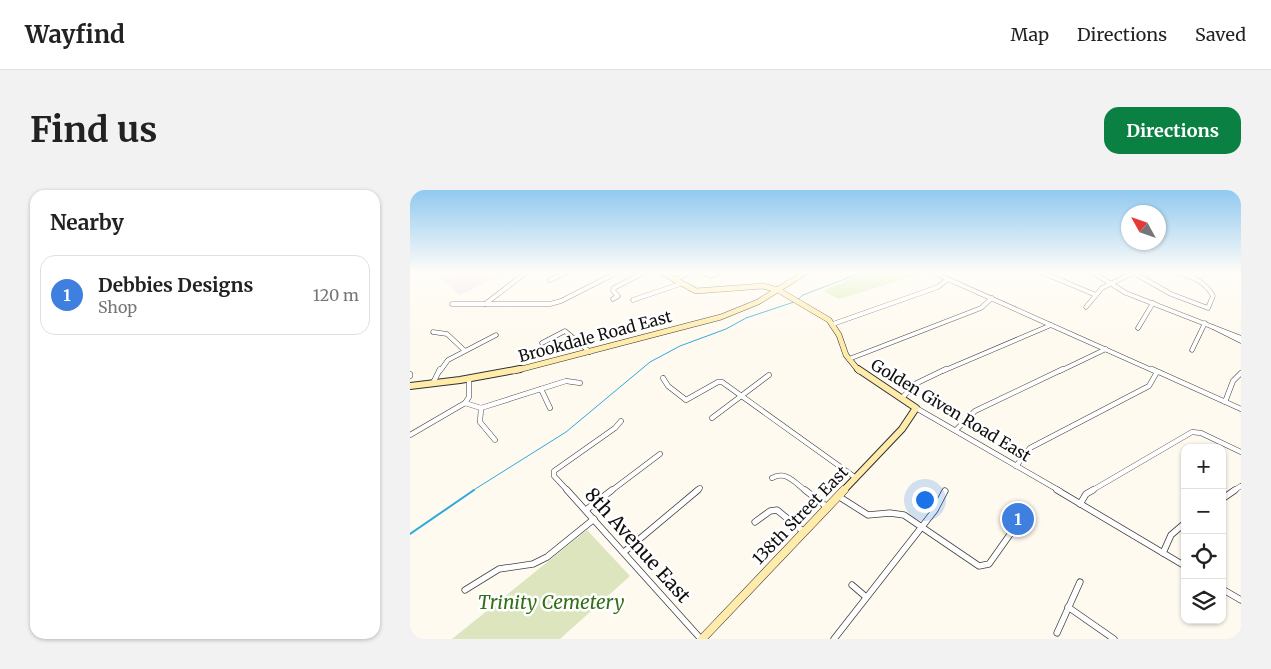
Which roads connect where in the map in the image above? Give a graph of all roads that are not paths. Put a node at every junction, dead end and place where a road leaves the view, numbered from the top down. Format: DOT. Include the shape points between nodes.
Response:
graph roads {
  1 [pos="495,293"];
  2 [pos="575,293"];
  3 [pos="615,293"];
  4 [pos="654,293"];
  5 [pos="773,293"];
  6 [pos="783,293"];
  7 [pos="921,293"];
  8 [pos="980,293"];
  9 [pos="1091,293"];
  10 [pos="1130,293"];
  11 [pos="1169,293"];
  12 [pos="1211,293"];
  13 [pos="1096,295"];
  14 [pos="992,298"];
  15 [pos="613,299"];
  16 [pos="633,300"];
  17 [pos="1153,303"];
  18 [pos="452,304"];
  19 [pos="485,304"];
  20 [pos="1086,307"];
  21 [pos="1205,323"];
  22 [pos="833,324"];
  23 [pos="1051,325"];
  24 [pos="1138,328"];
  25 [pos="433,332"];
  26 [pos="496,334"];
  27 [pos="1241,339"];
  28 [pos="542,343"];
  29 [pos="1106,349"];
  30 [pos="464,350"];
  31 [pos="1192,350"];
  32 [pos="590,352"];
  33 [pos="849,359"];
  34 [pos="1157,372"];
  35 [pos="1241,373"];
  36 [pos="769,375"];
  37 [pos="663,378"];
  38 [pos="469,381"];
  39 [pos="580,383"];
  40 [pos="432,384"];
  41 [pos="410,386"];
  42 [pos="541,389"];
  43 [pos="742,396"];
  44 [pos="902,398"];
  45 [pos="1225,402"];
  46 [pos="465,403"];
  47 [pos="481,408"];
  48 [pos="550,408"];
  49 [pos="916,408"];
  50 [pos="1241,409"];
  51 [pos="712,418"];
  52 [pos="621,421"];
  53 [pos="956,430"];
  54 [pos="410,435"];
  55 [pos="494,440"];
  56 [pos="1241,452"];
  57 [pos="660,454"];
  58 [pos="1016,466"];
  59 [pos="772,478"];
  60 [pos="856,478"];
  61 [pos="1241,486"];
  62 [pos="700,488"];
  63 [pos="945,492"];
  64 [pos="838,496"];
  65 [pos="1226,496"];
  66 [pos="1080,504"];
  67 [pos="827,507"];
  68 [pos="586,510"];
  69 [pos="594,519"];
  70 [pos="755,522"];
  71 [pos="922,526"];
  72 [pos="1181,526"];
  73 [pos="804,532"];
  74 [pos="1011,533"];
  75 [pos="624,552"];
  76 [pos="1163,553"];
  77 [pos="1181,564"];
  78 [pos="1080,582"];
  79 [pos="852,585"];
  80 [pos="464,590"];
  81 [pos="1226,591"];
  82 [pos="866,597"];
  83 [pos="1241,600"];
  84 [pos="1068,607"];
  85 [pos="1056,633"];
  86 [pos="702,639"];
  87 [pos="834,639"];
  88 [pos="1114,639"];
  1 -- 19 [label="street"];
  2 -- 19 [label="street" via="552,304"];
  3 -- 15 [label="street" via="618,296"];
  4 -- 16 [label="street"];
  5 -- 32 [label="street, Brookdale Road East" via="725,314"];
  6 -- 22 [label="street"];
  7 -- 22 [label="street"];
  8 -- 14 [label="street"];
  9 -- 13 [label="street"];
  10 -- 17 [label="street"];
  11 -- 12 [label="street" via="1208,308"];
  13 -- 20 [label="street"];
  14 -- 23 [label="street"];
  14 -- 33 [label="street" via="981,308"];
  17 -- 21 [label="street"];
  17 -- 24 [label="street"];
  18 -- 19 [label="street"];
  21 -- 27 [label="street"];
  21 -- 31 [label="street"];
  22 -- 33 [label="street, Golden Given Road East"];
  23 -- 29 [label="street"];
  23 -- 44 [label="street" via="926,378"];
  25 -- 30 [label="street" via="447,334"];
  26 -- 30 [label="street"];
  28 -- 32 [label="street" via="565,331"];
  29 -- 34 [label="street"];
  29 -- 53 [label="street" via="975,411"];
  30 -- 40 [label="street" via="443,364"];
  32 -- 38 [label="street, Brookdale Road East"];
  33 -- 44 [label="street, Golden Given Road East" via="864,375"];
  34 -- 45 [label="street"];
  34 -- 58 [label="street" via="1149,386 1030,448"];
  35 -- 45 [label="street" via="1233,381"];
  36 -- 43 [label="street"];
  37 -- 43 [label="street" via="665,384 680,396 691,400 720,381"];
  38 -- 40 [label="street, Brookdale Road East"];
  38 -- 46 [label="street" via="469,396"];
  39 -- 42 [label="street" via="566,381"];
  40 -- 41 [label="street, Brookdale Road East"];
  42 -- 47 [label="street"];
  42 -- 48 [label="street"];
  43 -- 51 [label="street"];
  43 -- 60 [label="street"];
  44 -- 49 [label="street, Golden Given Road East"];
  45 -- 50 [label="street"];
  46 -- 47 [label="street"];
  46 -- 54 [label="street"];
  47 -- 55 [label="street" via="480,422"];
  49 -- 53 [label="street, Golden Given Road East"];
  49 -- 60 [label="street, 138th Street East" via="902,429"];
  52 -- 68 [label="street, 8th Avenue East" via="554,471 556,479"];
  53 -- 58 [label="street, Golden Given Road East"];
  56 -- 66 [label="street" via="1192,432 1086,494"];
  57 -- 68 [label="street"];
  58 -- 66 [label="street, Golden Given Road East"];
  59 -- 67 [label="street" via="779,474 785,476"];
  60 -- 64 [label="street, 138th Street East"];
  61 -- 65 [label="street"];
  62 -- 75 [label="street"];
  63 -- 71 [label="street"];
  64 -- 67 [label="street, 138th Street East"];
  64 -- 71 [label="street" via="865,514 898,513"];
  66 -- 76 [label="street, Golden Given Road East"];
  67 -- 73 [label="street, 138th Street East"];
  68 -- 69 [label="street, 8th Avenue East"];
  69 -- 75 [label="street, 8th Avenue East"];
  69 -- 80 [label="street" via="547,557 533,564 499,569"];
  70 -- 73 [label="street" via="777,510"];
  71 -- 74 [label="street" via="975,565 985,565"];
  71 -- 82 [label="street"];
  72 -- 76 [label="street" via="1171,535"];
  73 -- 86 [label="street, 138th Street East"];
  75 -- 86 [label="street, 8th Avenue East"];
  76 -- 77 [label="street, Golden Given Road East"];
  78 -- 84 [label="street"];
  79 -- 82 [label="street"];
  81 -- 83 [label="street"];
  82 -- 87 [label="street"];
  84 -- 85 [label="street"];
  84 -- 88 [label="street"];
}
